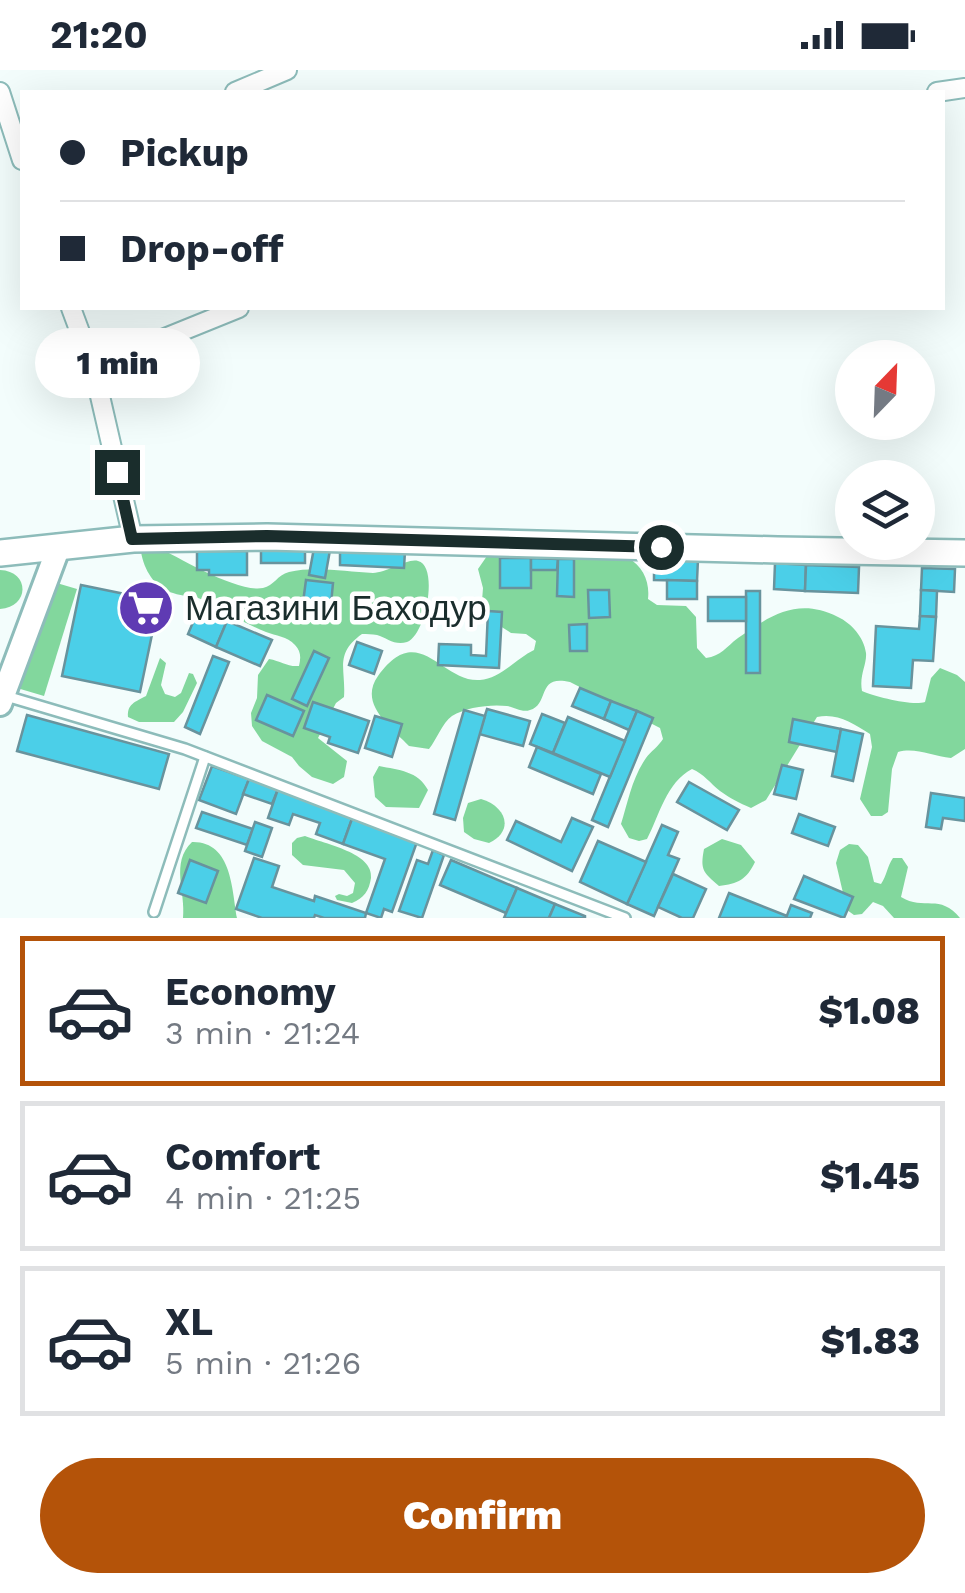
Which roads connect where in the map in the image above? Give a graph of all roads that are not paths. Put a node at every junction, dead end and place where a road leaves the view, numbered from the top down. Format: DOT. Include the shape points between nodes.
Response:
graph roads {
  1 [pos="287,70"];
  2 [pos="240,90"];
  3 [pos="2,101"];
  4 [pos="20,154"];
  5 [pos="73,310"];
  6 [pos="235,310"];
  7 [pos="94,370"];
  8 [pos="132,539"];
  9 [pos="59,546"];
  10 [pos="965,552"];
  11 [pos="0,553"];
  12 [pos="2,700"];
  13 [pos="205,758"];
  14 [pos="154,912"];
  15 [pos="625,918"];
  1 -- 2 [label="street"];
  3 -- 4 [label="street"];
  5 -- 7 [label="street"];
  6 -- 7 [label="street"];
  7 -- 8 [label="street"];
  8 -- 9 [label="main road"];
  8 -- 10 [label="main road" via="267,536"];
  9 -- 11 [label="main road"];
  9 -- 12 [label="street"];
  12 -- 13 [label="lane"];
  13 -- 14 [label="lane"];
  13 -- 15 [label="lane"];
}
